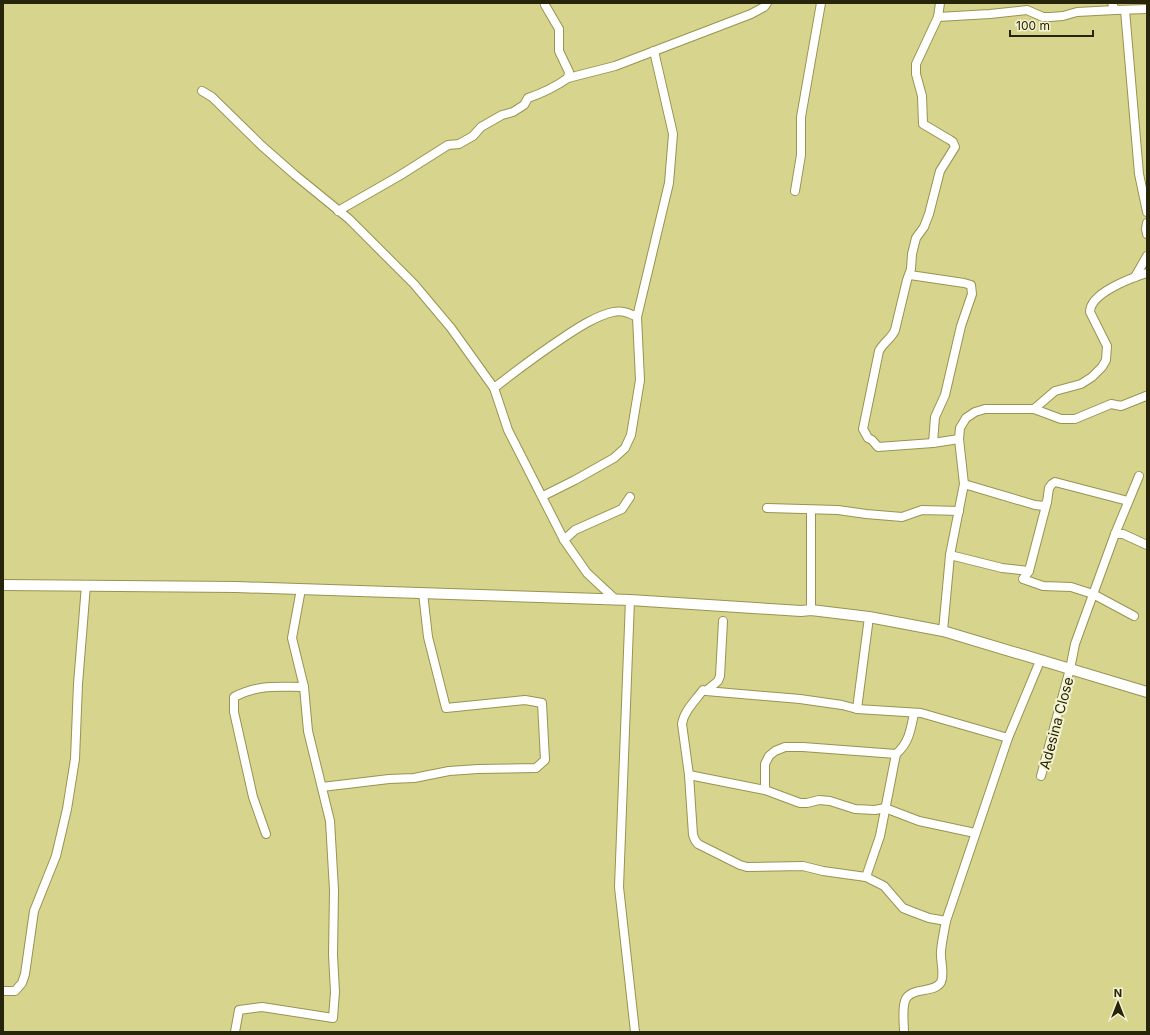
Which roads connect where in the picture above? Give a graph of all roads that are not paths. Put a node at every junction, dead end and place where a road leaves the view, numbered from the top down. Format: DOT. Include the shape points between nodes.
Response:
graph roads {
  1 [pos="767,3"];
  2 [pos="821,3"];
  3 [pos="940,3"];
  4 [pos="545,5"];
  5 [pos="1114,6"];
  6 [pos="1147,9"];
  7 [pos="1125,10"];
  8 [pos="938,17"];
  9 [pos="654,51"];
  10 [pos="568,78"];
  11 [pos="202,91"];
  12 [pos="795,191"];
  13 [pos="338,210"];
  14 [pos="1147,212"];
  15 [pos="1147,222"];
  16 [pos="1147,234"];
  17 [pos="1147,256"];
  18 [pos="1147,272"];
  19 [pos="910,275"];
  20 [pos="1135,277"];
  21 [pos="637,317"];
  22 [pos="494,388"];
  23 [pos="1146,396"];
  24 [pos="1034,410"];
  25 [pos="959,439"];
  26 [pos="933,443"];
  27 [pos="1139,476"];
  28 [pos="964,484"];
  29 [pos="543,496"];
  30 [pos="630,497"];
  31 [pos="1128,501"];
  32 [pos="1047,502"];
  33 [pos="767,508"];
  34 [pos="811,510"];
  35 [pos="959,511"];
  36 [pos="1115,534"];
  37 [pos="564,540"];
  38 [pos="1147,545"];
  39 [pos="950,555"];
  40 [pos="1029,571"];
  41 [pos="3,585"];
  42 [pos="86,585"];
  43 [pos="301,589"];
  44 [pos="423,594"];
  45 [pos="1093,594"];
  46 [pos="616,600"];
  47 [pos="630,600"];
  48 [pos="811,610"];
  49 [pos="1134,616"];
  50 [pos="869,617"];
  51 [pos="723,621"];
  52 [pos="943,631"];
  53 [pos="1040,661"];
  54 [pos="1070,669"];
  55 [pos="304,687"];
  56 [pos="706,691"];
  57 [pos="1147,692"];
  58 [pos="857,709"];
  59 [pos="914,713"];
  60 [pos="1008,738"];
  61 [pos="896,754"];
  62 [pos="689,775"];
  63 [pos="1041,776"];
  64 [pos="322,787"];
  65 [pos="765,790"];
  66 [pos="885,808"];
  67 [pos="975,833"];
  68 [pos="266,834"];
  69 [pos="866,877"];
  70 [pos="946,921"];
  71 [pos="3,991"];
  72 [pos="235,1032"];
  73 [pos="636,1032"];
  74 [pos="904,1032"];
  1 -- 9 [label="street" via="751,14"];
  2 -- 12 [label="street" via="801,117 801,156"];
  3 -- 8 [label="street"];
  4 -- 10 [label="street" via="559,29 559,51 569,72"];
  5 -- 7 [label="street"];
  5 -- 8 [label="street" via="1050,17 1043,17 1027,10"];
  6 -- 7 [label="street"];
  7 -- 14 [label="street" via="1139,174"];
  8 -- 19 [label="street" via="916,64 916,74 922,96 923,124 953,142 955,147 940,171 929,214 916,238"];
  9 -- 10 [label="street" via="615,66"];
  9 -- 21 [label="street" via="673,134 669,183"];
  10 -- 13 [label="street" via="543,93 528,98 524,105 481,127 473,136 459,144 448,145"];
  11 -- 13 [label="street" via="289,170"];
  13 -- 22 [label="street" via="414,284 452,328"];
  15 -- 16 [label="street"];
  17 -- 20 [label="street"];
  18 -- 20 [label="street"];
  19 -- 26 [label="street" via="964,283 971,285 972,289 946,395 935,417"];
  19 -- 26 [label="street" via="895,330 879,351 862,428 878,447"];
  20 -- 24 [label="street" via="1115,285 1093,301 1090,307 1107,346 1106,360 1102,367 1081,384 1055,391"];
  21 -- 22 [label="street" via="615,311 601,316 551,346"];
  21 -- 29 [label="street" via="640,380 631,435 625,448 614,458"];
  22 -- 29 [label="street" via="508,430"];
  23 -- 24 [label="street" via="1121,406 1111,404 1075,419 1061,418"];
  24 -- 25 [label="street" via="975,412 966,418 960,428"];
  25 -- 26 [label="street"];
  25 -- 28 [label="street"];
  27 -- 31 [label="street, Adesina Close"];
  28 -- 32 [label="street" via="1035,505 1044,506"];
  28 -- 35 [label="street"];
  29 -- 37 [label="street"];
  30 -- 37 [label="street" via="622,509 574,530"];
  31 -- 32 [label="street" via="1055,482 1049,488"];
  31 -- 36 [label="street, Adesina Close"];
  32 -- 40 [label="street"];
  33 -- 34 [label="street"];
  34 -- 35 [label="street" via="838,510 902,517 922,510"];
  34 -- 48 [label="street"];
  35 -- 39 [label="street"];
  36 -- 38 [label="street" via="1123,534"];
  36 -- 45 [label="street, Adesina Close"];
  37 -- 46 [label="street" via="587,573"];
  39 -- 40 [label="street" via="1002,568"];
  39 -- 52 [label="street"];
  40 -- 45 [label="street" via="1023,578 1043,586 1071,586"];
  41 -- 42 [label="main road"];
  42 -- 43 [label="main road"];
  42 -- 71 [label="street" via="74,759 67,809 56,856 34,911 22,983 15,991"];
  43 -- 44 [label="main road"];
  43 -- 55 [label="street" via="292,638"];
  44 -- 46 [label="main road"];
  44 -- 64 [label="street" via="428,637 446,708 525,700 542,703 545,760 536,768 478,768 414,778"];
  45 -- 49 [label="street"];
  45 -- 54 [label="street, Adesina Close" via="1075,644"];
  46 -- 47 [label="main road"];
  47 -- 48 [label="main road"];
  47 -- 73 [label="street" via="619,887"];
  48 -- 50 [label="main road"];
  50 -- 52 [label="main road"];
  50 -- 58 [label="street"];
  51 -- 56 [label="street" via="720,676"];
  52 -- 53 [label="main road"];
  53 -- 54 [label="main road"];
  53 -- 60 [label="street"];
  54 -- 57 [label="main road"];
  54 -- 63 [label="street, Adesina Close"];
  55 -- 64 [label="street" via="308,731"];
  55 -- 68 [label="street" via="260,687 234,697 234,712 253,797"];
  56 -- 58 [label="street" via="800,699"];
  56 -- 62 [label="street" via="703,690 683,717"];
  58 -- 59 [label="street"];
  59 -- 60 [label="street"];
  59 -- 61 [label="street" via="907,742"];
  60 -- 67 [label="street"];
  61 -- 65 [label="street" via="803,746 786,747 775,751 765,764"];
  61 -- 66 [label="street"];
  62 -- 65 [label="street"];
  62 -- 69 [label="street" via="693,835 698,844 747,867 803,866"];
  64 -- 72 [label="street" via="330,821 334,890 333,1018 262,1007 239,1010"];
  65 -- 66 [label="street" via="800,803 819,800 855,809"];
  66 -- 67 [label="street" via="919,821"];
  66 -- 69 [label="street" via="880,836"];
  67 -- 70 [label="street"];
  69 -- 70 [label="street" via="884,886 903,908 929,918"];
  70 -- 74 [label="street" via="941,952 941,982 937,986 907,996 904,1003"];
}
